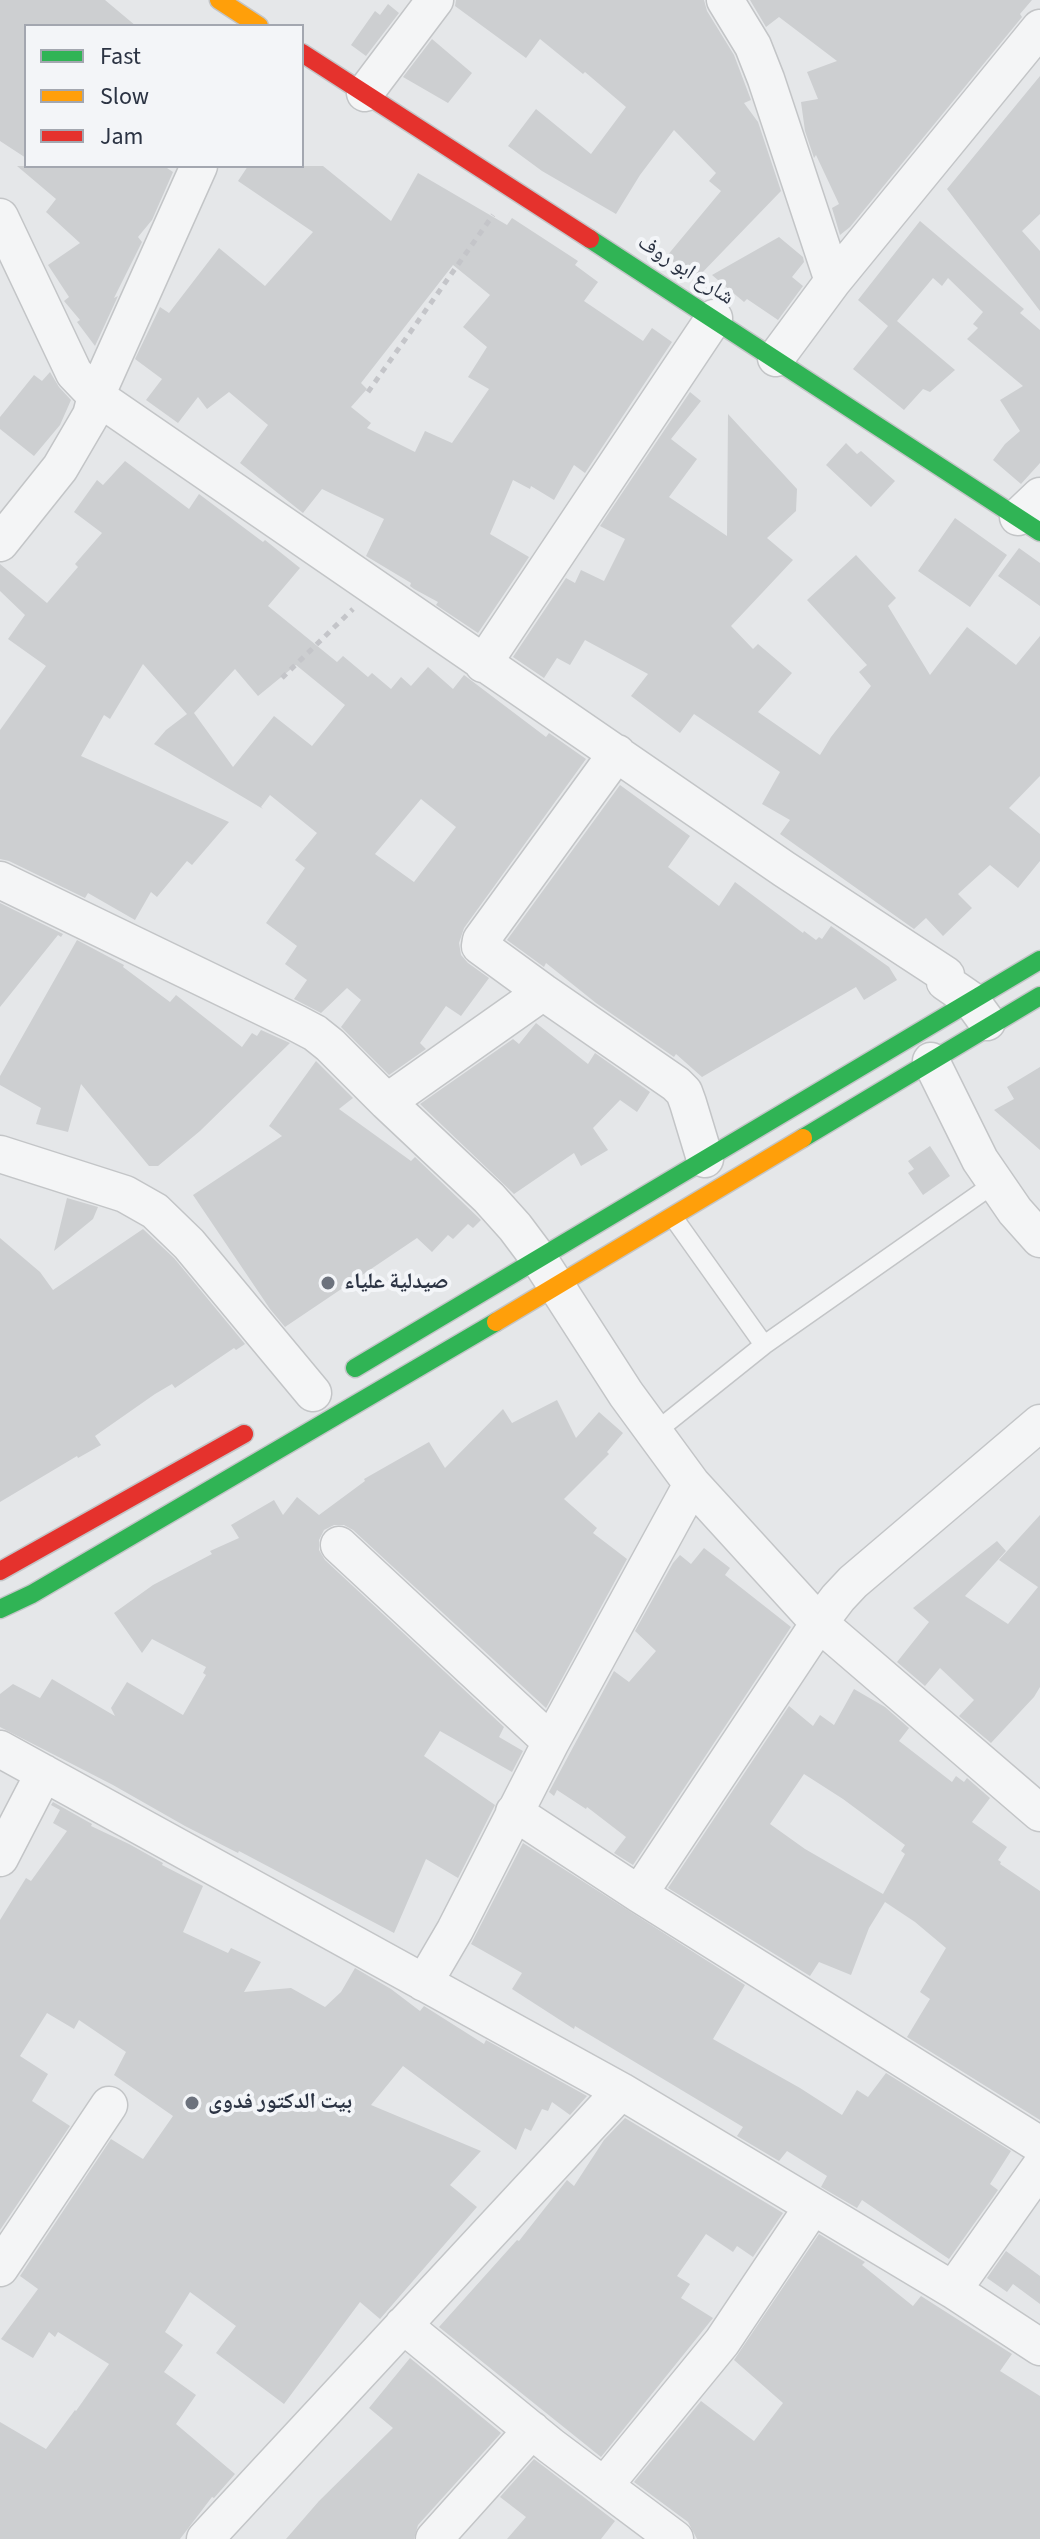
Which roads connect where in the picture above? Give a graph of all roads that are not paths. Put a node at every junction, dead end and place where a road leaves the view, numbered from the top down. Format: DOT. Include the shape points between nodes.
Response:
graph roads {
  1 [pos="219,0"];
  2 [pos="435,0"];
  3 [pos="725,0"];
  4 [pos="256,24"];
  5 [pos="1040,28"];
  6 [pos="304,54"];
  7 [pos="365,93"];
  8 [pos="198,168"];
  9 [pos="0,217"];
  10 [pos="833,281"];
  11 [pos="714,318"];
  12 [pos="776,358"];
  13 [pos="96,396"];
  14 [pos="1033,515"];
  15 [pos="0,543"];
  16 [pos="483,664"];
  17 [pos="617,753"];
  18 [pos="0,880"];
  19 [pos="1040,960"];
  20 [pos="543,992"];
  21 [pos="1040,996"];
  22 [pos="980,1014"];
  23 [pos="931,1061"];
  24 [pos="387,1102"];
  25 [pos="0,1154"];
  26 [pos="705,1159"];
  27 [pos="995,1183"];
  28 [pos="673,1217"];
  29 [pos="1040,1239"];
  30 [pos="548,1273"];
  31 [pos="764,1345"];
  32 [pos="320,1389"];
  33 [pos="1040,1423"];
  34 [pos="255,1428"];
  35 [pos="654,1433"];
  36 [pos="692,1484"];
  37 [pos="339,1545"];
  38 [pos="2,1565"];
  39 [pos="0,1609"];
  40 [pos="819,1623"];
  41 [pos="551,1742"];
  42 [pos="0,1749"];
  43 [pos="44,1773"];
  44 [pos="514,1812"];
  45 [pos="1040,1813"];
  46 [pos="0,1858"];
  47 [pos="639,1894"];
  48 [pos="424,1983"];
  49 [pos="621,2091"];
  50 [pos="109,2105"];
  51 [pos="1040,2145"];
  52 [pos="1040,2167"];
  53 [pos="813,2206"];
  54 [pos="0,2268"];
  55 [pos="953,2290"];
  56 [pos="403,2325"];
  57 [pos="1040,2347"];
  58 [pos="532,2430"];
  59 [pos="604,2486"];
  60 [pos="205,2539"];
  61 [pos="434,2539"];
  62 [pos="675,2539"];
  1 -- 4 [label="main road"];
  2 -- 7 [label="street"];
  3 -- 10 [label="street" via="766,79"];
  5 -- 10 [label="street"];
  6 -- 7 [label="main road, شارع ابو روف"];
  7 -- 11 [label="main road, شارع ابو روف"];
  8 -- 13 [label="street"];
  9 -- 13 [label="street" via="74,373"];
  10 -- 12 [label="street"];
  11 -- 12 [label="main road, شارع ابو روف"];
  11 -- 16 [label="street"];
  12 -- 14 [label="main road, شارع ابو روف"];
  13 -- 15 [label="street" via="91,415 60,468"];
  13 -- 16 [label="street"];
  16 -- 17 [label="street"];
  17 -- 20 [label="street" via="481,940 482,949"];
  17 -- 22 [label="street" via="946,975 945,982"];
  18 -- 24 [label="street" via="315,1033"];
  19 -- 22 [label="main road"];
  20 -- 24 [label="street"];
  20 -- 26 [label="street" via="684,1092"];
  21 -- 22 [label="main road"];
  22 -- 23 [label="main road"];
  22 -- 26 [label="main road"];
  23 -- 27 [label="street"];
  23 -- 28 [label="main road"];
  24 -- 30 [label="street" via="489,1198"];
  25 -- 32 [label="street" via="125,1194 155,1211"];
  26 -- 30 [label="main road"];
  27 -- 29 [label="street"];
  27 -- 31 [label="lane"];
  28 -- 30 [label="main road"];
  28 -- 31 [label="lane"];
  30 -- 32 [label="main road"];
  30 -- 35 [label="street"];
  30 -- 39 [label="main road"];
  31 -- 35 [label="lane"];
  33 -- 40 [label="street" via="853,1582"];
  34 -- 38 [label="main road"];
  35 -- 36 [label="street"];
  36 -- 40 [label="street"];
  36 -- 41 [label="street"];
  37 -- 41 [label="street"];
  40 -- 45 [label="street"];
  40 -- 47 [label="street"];
  41 -- 44 [label="street"];
  42 -- 43 [label="street"];
  43 -- 46 [label="street"];
  43 -- 48 [label="street"];
  44 -- 47 [label="street"];
  44 -- 48 [label="street"];
  47 -- 51 [label="street"];
  48 -- 49 [label="street"];
  49 -- 53 [label="street"];
  49 -- 56 [label="street"];
  50 -- 54 [label="street"];
  52 -- 55 [label="street"];
  53 -- 55 [label="street"];
  53 -- 59 [label="street" via="722,2342"];
  55 -- 57 [label="street"];
  56 -- 58 [label="street"];
  56 -- 60 [label="street"];
  58 -- 59 [label="street"];
  58 -- 61 [label="street"];
  59 -- 62 [label="street"];
}
